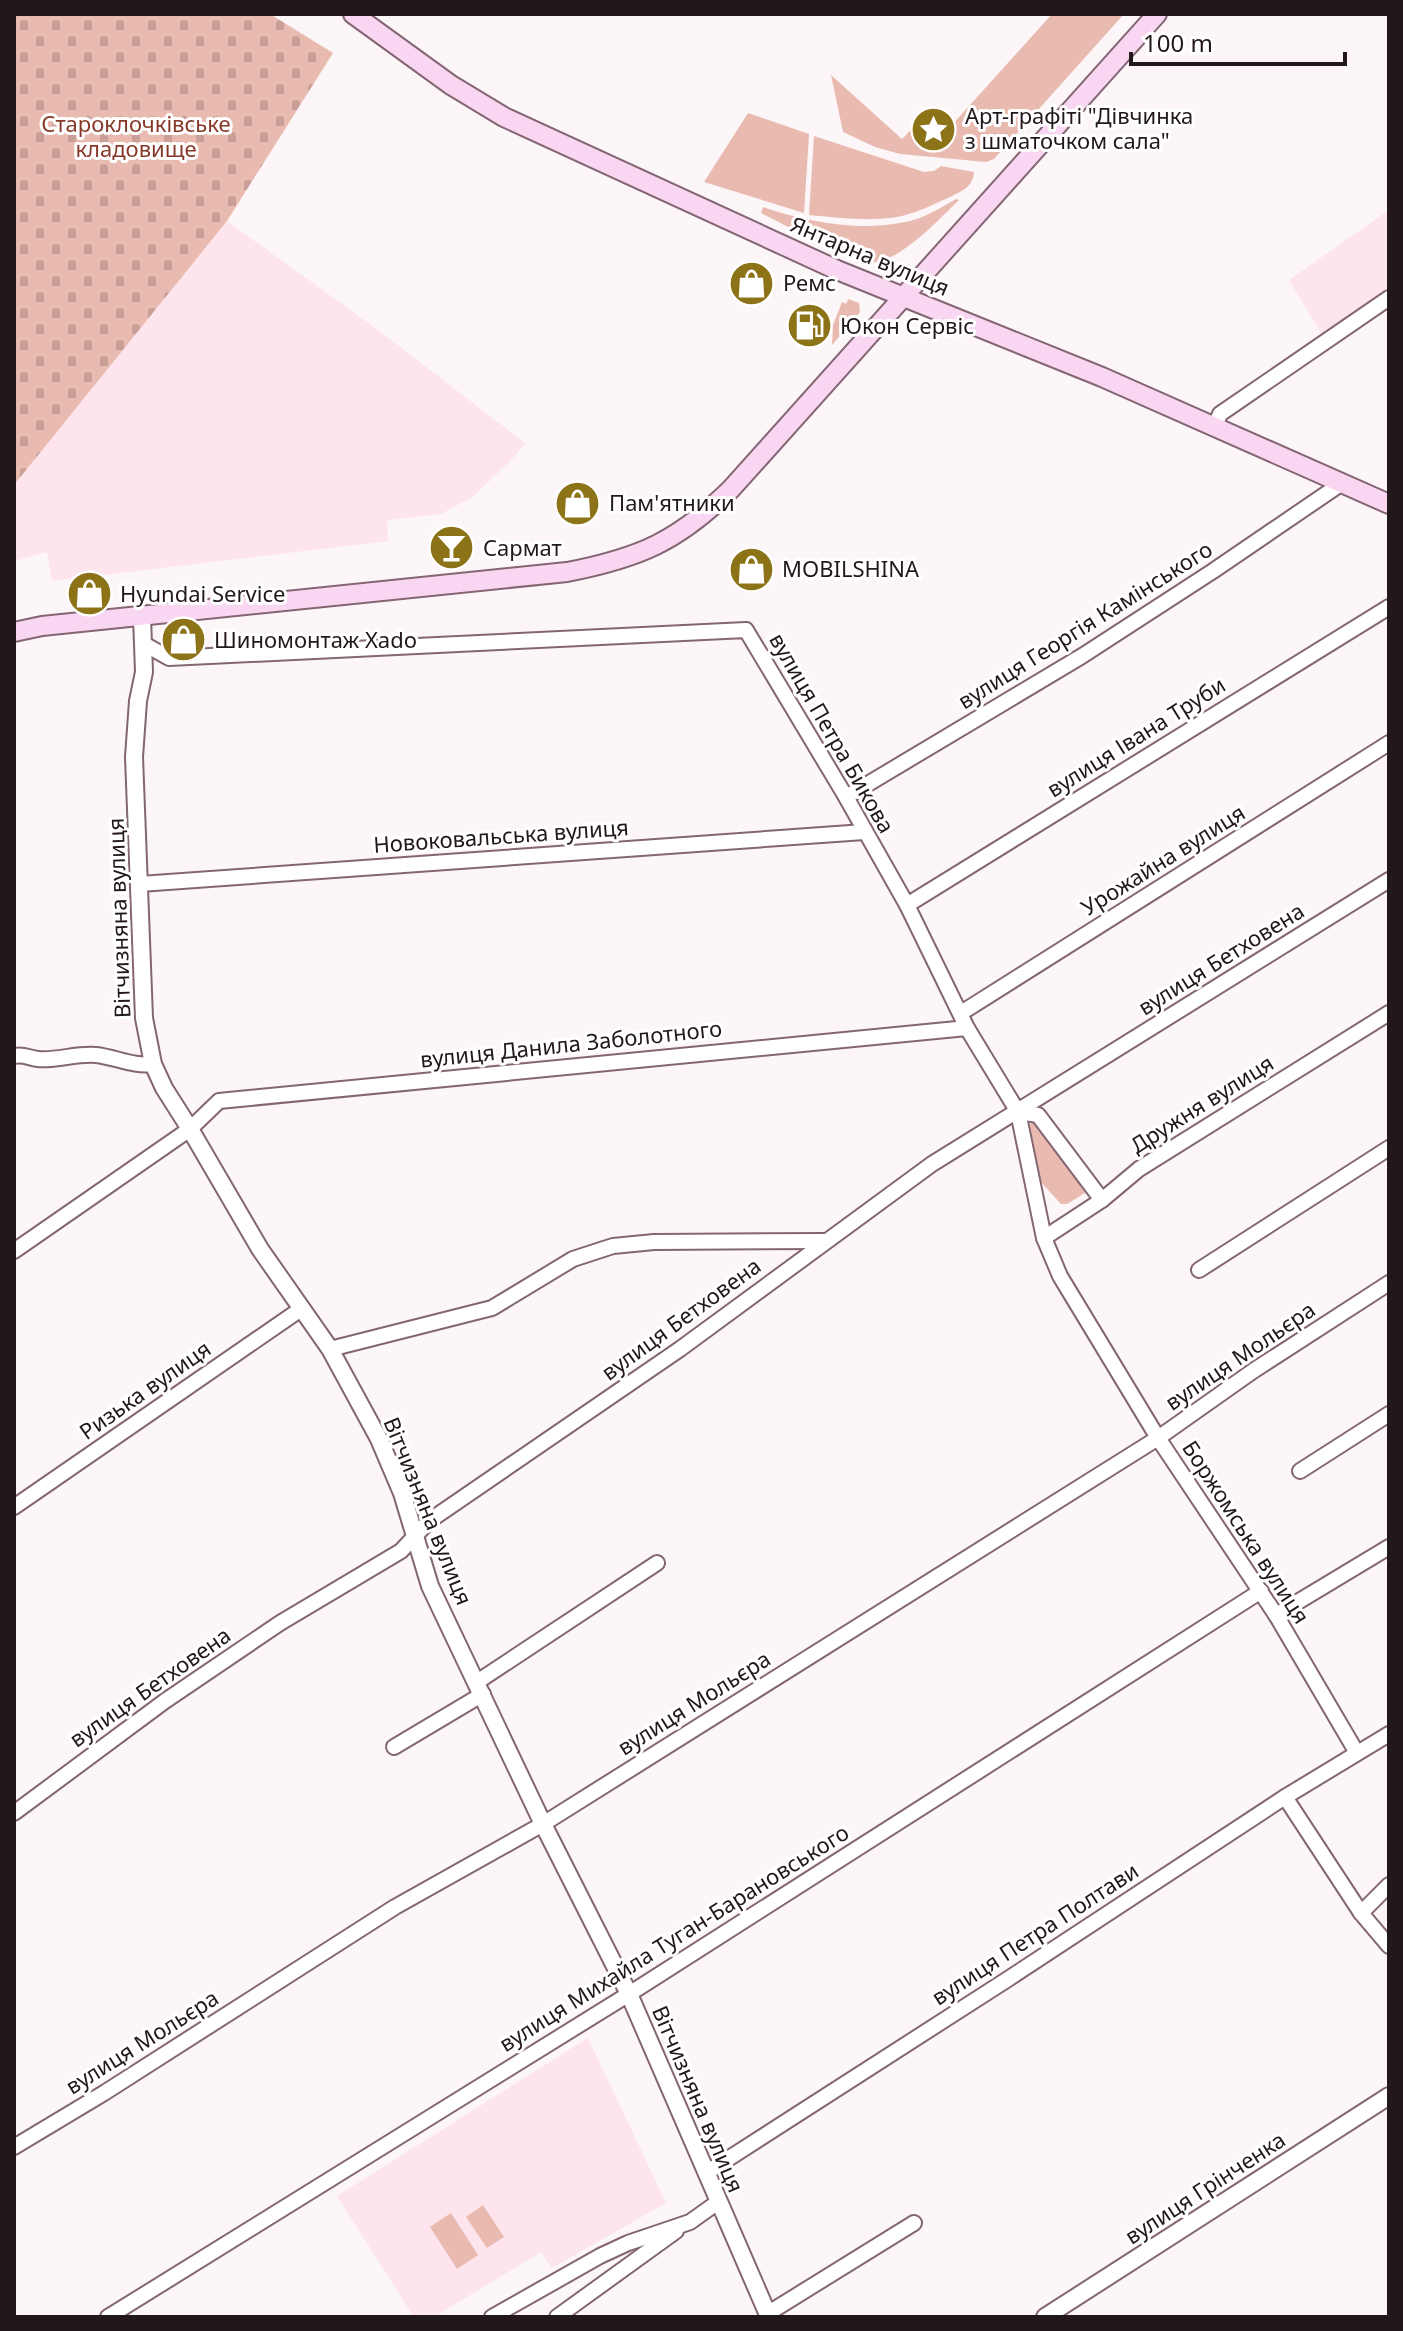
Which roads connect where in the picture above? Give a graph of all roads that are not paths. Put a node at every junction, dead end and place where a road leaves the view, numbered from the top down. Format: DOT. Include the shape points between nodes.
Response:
graph roads {
  1 [pos="353,14"];
  2 [pos="1157,14"];
  3 [pos="904,298"];
  4 [pos="1389,298"];
  5 [pos="1215,426"];
  6 [pos="1342,483"];
  7 [pos="1389,504"];
  8 [pos="1389,607"];
  9 [pos="142,617"];
  10 [pos="14,632"];
  11 [pos="144,644"];
  12 [pos="1389,743"];
  13 [pos="846,797"];
  14 [pos="864,832"];
  15 [pos="1389,880"];
  16 [pos="140,884"];
  17 [pos="907,905"];
  18 [pos="961,1013"];
  19 [pos="1389,1013"];
  20 [pos="967,1028"];
  21 [pos="14,1056"];
  22 [pos="153,1064"];
  23 [pos="1018,1112"];
  24 [pos="190,1129"];
  25 [pos="1389,1148"];
  26 [pos="1102,1200"];
  27 [pos="1044,1238"];
  28 [pos="826,1241"];
  29 [pos="14,1251"];
  30 [pos="1199,1270"];
  31 [pos="1389,1283"];
  32 [pos="301,1309"];
  33 [pos="330,1349"];
  34 [pos="1389,1414"];
  35 [pos="1158,1438"];
  36 [pos="1300,1471"];
  37 [pos="14,1507"];
  38 [pos="414,1537"];
  39 [pos="1389,1547"];
  40 [pos="657,1563"];
  41 [pos="1261,1591"];
  42 [pos="1276,1615"];
  43 [pos="480,1688"];
  44 [pos="1389,1734"];
  45 [pos="394,1747"];
  46 [pos="1357,1753"];
  47 [pos="1285,1797"];
  48 [pos="14,1813"];
  49 [pos="543,1824"];
  50 [pos="1389,1885"];
  51 [pos="1361,1913"];
  52 [pos="1389,1946"];
  53 [pos="629,1994"];
  54 [pos="1389,2096"];
  55 [pos="14,2147"];
  56 [pos="706,2173"];
  57 [pos="718,2202"];
  58 [pos="690,2222"];
  59 [pos="914,2223"];
  60 [pos="768,2315"];
  61 [pos="108,2317"];
  62 [pos="492,2317"];
  63 [pos="557,2317"];
  64 [pos="1045,2317"];
  1 -- 3 [label="main road, Янтарна вулиця" via="504,117"];
  2 -- 3 [label="main road"];
  3 -- 5 [label="main road, Янтарна вулиця"];
  3 -- 9 [label="main road" via="731,489 695,522 654,548 567,572"];
  4 -- 5 [label="street" via="1220,414"];
  5 -- 6 [label="main road, Янтарна вулиця"];
  6 -- 7 [label="main road, Янтарна вулиця"];
  6 -- 13 [label="street, вулиця Георгія Камінського" via="1082,656"];
  8 -- 17 [label="street, вулиця Івана Труби"];
  9 -- 10 [label="main road"];
  9 -- 11 [label="street, Вітчизняна вулиця"];
  11 -- 13 [label="street, вулиця Петра Бикова" via="169,658 746,630"];
  11 -- 16 [label="street, Вітчизняна вулиця" via="134,757"];
  12 -- 18 [label="street, Урожайна вулиця"];
  13 -- 14 [label="street, вулиця Петра Бикова"];
  14 -- 16 [label="street, Новоковальська вулиця"];
  14 -- 17 [label="street, вулиця Петра Бикова"];
  15 -- 23 [label="street, вулиця Бетховена"];
  16 -- 22 [label="street, Вітчизняна вулиця" via="144,1018"];
  17 -- 18 [label="street, вулиця Петра Бикова"];
  18 -- 20 [label="street, вулиця Петра Бикова"];
  19 -- 26 [label="street, Дружня вулиця" via="1139,1169"];
  20 -- 23 [label="street, вулиця Петра Бикова"];
  20 -- 24 [label="street, вулиця Данила Заболотного" via="219,1101"];
  21 -- 22 [label="street" via="95,1055"];
  22 -- 24 [label="street, Вітчизняна вулиця"];
  23 -- 26 [label="street, вулиця Петра Бикова" via="1038,1115"];
  23 -- 27 [label="street, Боржомська вулиця"];
  23 -- 28 [label="street, вулиця Бетховена" via="932,1164"];
  24 -- 29 [label="street, вулиця Данила Заболотного"];
  24 -- 32 [label="street, Вітчизняна вулиця"];
  25 -- 30 [label="street"];
  26 -- 27 [label="street, Дружня вулиця"];
  27 -- 35 [label="street, Боржомська вулиця" via="1060,1276"];
  28 -- 33 [label="street" via="613,1246 573,1259 492,1308"];
  28 -- 38 [label="street, вулиця Бетховена" via="680,1349 429,1521"];
  31 -- 35 [label="street, вулиця Мольєра"];
  32 -- 33 [label="street, Вітчизняна вулиця"];
  32 -- 37 [label="street, Ризька вулиця"];
  33 -- 38 [label="street, Вітчизняна вулиця" via="379,1439"];
  34 -- 36 [label="street"];
  35 -- 41 [label="street, Боржомська вулиця"];
  35 -- 49 [label="street, вулиця Мольєра"];
  38 -- 43 [label="street, Вітчизняна вулиця" via="430,1586"];
  38 -- 48 [label="street, вулиця Бетховена" via="401,1551 190,1684"];
  39 -- 42 [label="street"];
  40 -- 43 [label="street"];
  41 -- 42 [label="street, Боржомська вулиця"];
  41 -- 53 [label="street, вулиця Михайла Туган-Барановського"];
  42 -- 46 [label="street, Боржомська вулиця"];
  43 -- 45 [label="street"];
  43 -- 49 [label="street, Вітчизняна вулиця"];
  44 -- 46 [label="street, вулиця Петра Полтави"];
  46 -- 47 [label="street, вулиця Петра Полтави"];
  47 -- 51 [label="street"];
  47 -- 56 [label="street, вулиця Петра Полтави"];
  49 -- 53 [label="street, Вітчизняна вулиця"];
  49 -- 55 [label="street, вулиця Мольєра" via="395,1907"];
  50 -- 51 [label="street"];
  51 -- 52 [label="street"];
  53 -- 56 [label="street, Вітчизняна вулиця"];
  53 -- 61 [label="street, вулиця Михайла Туган-Барановського"];
  54 -- 64 [label="street, вулиця Грінченка"];
  56 -- 57 [label="street, Вітчизняна вулиця"];
  57 -- 58 [label="street"];
  57 -- 60 [label="street, Вітчизняна вулиця"];
  58 -- 62 [label="street" via="600,2256"];
  58 -- 63 [label="street"];
  59 -- 60 [label="street"];
}
